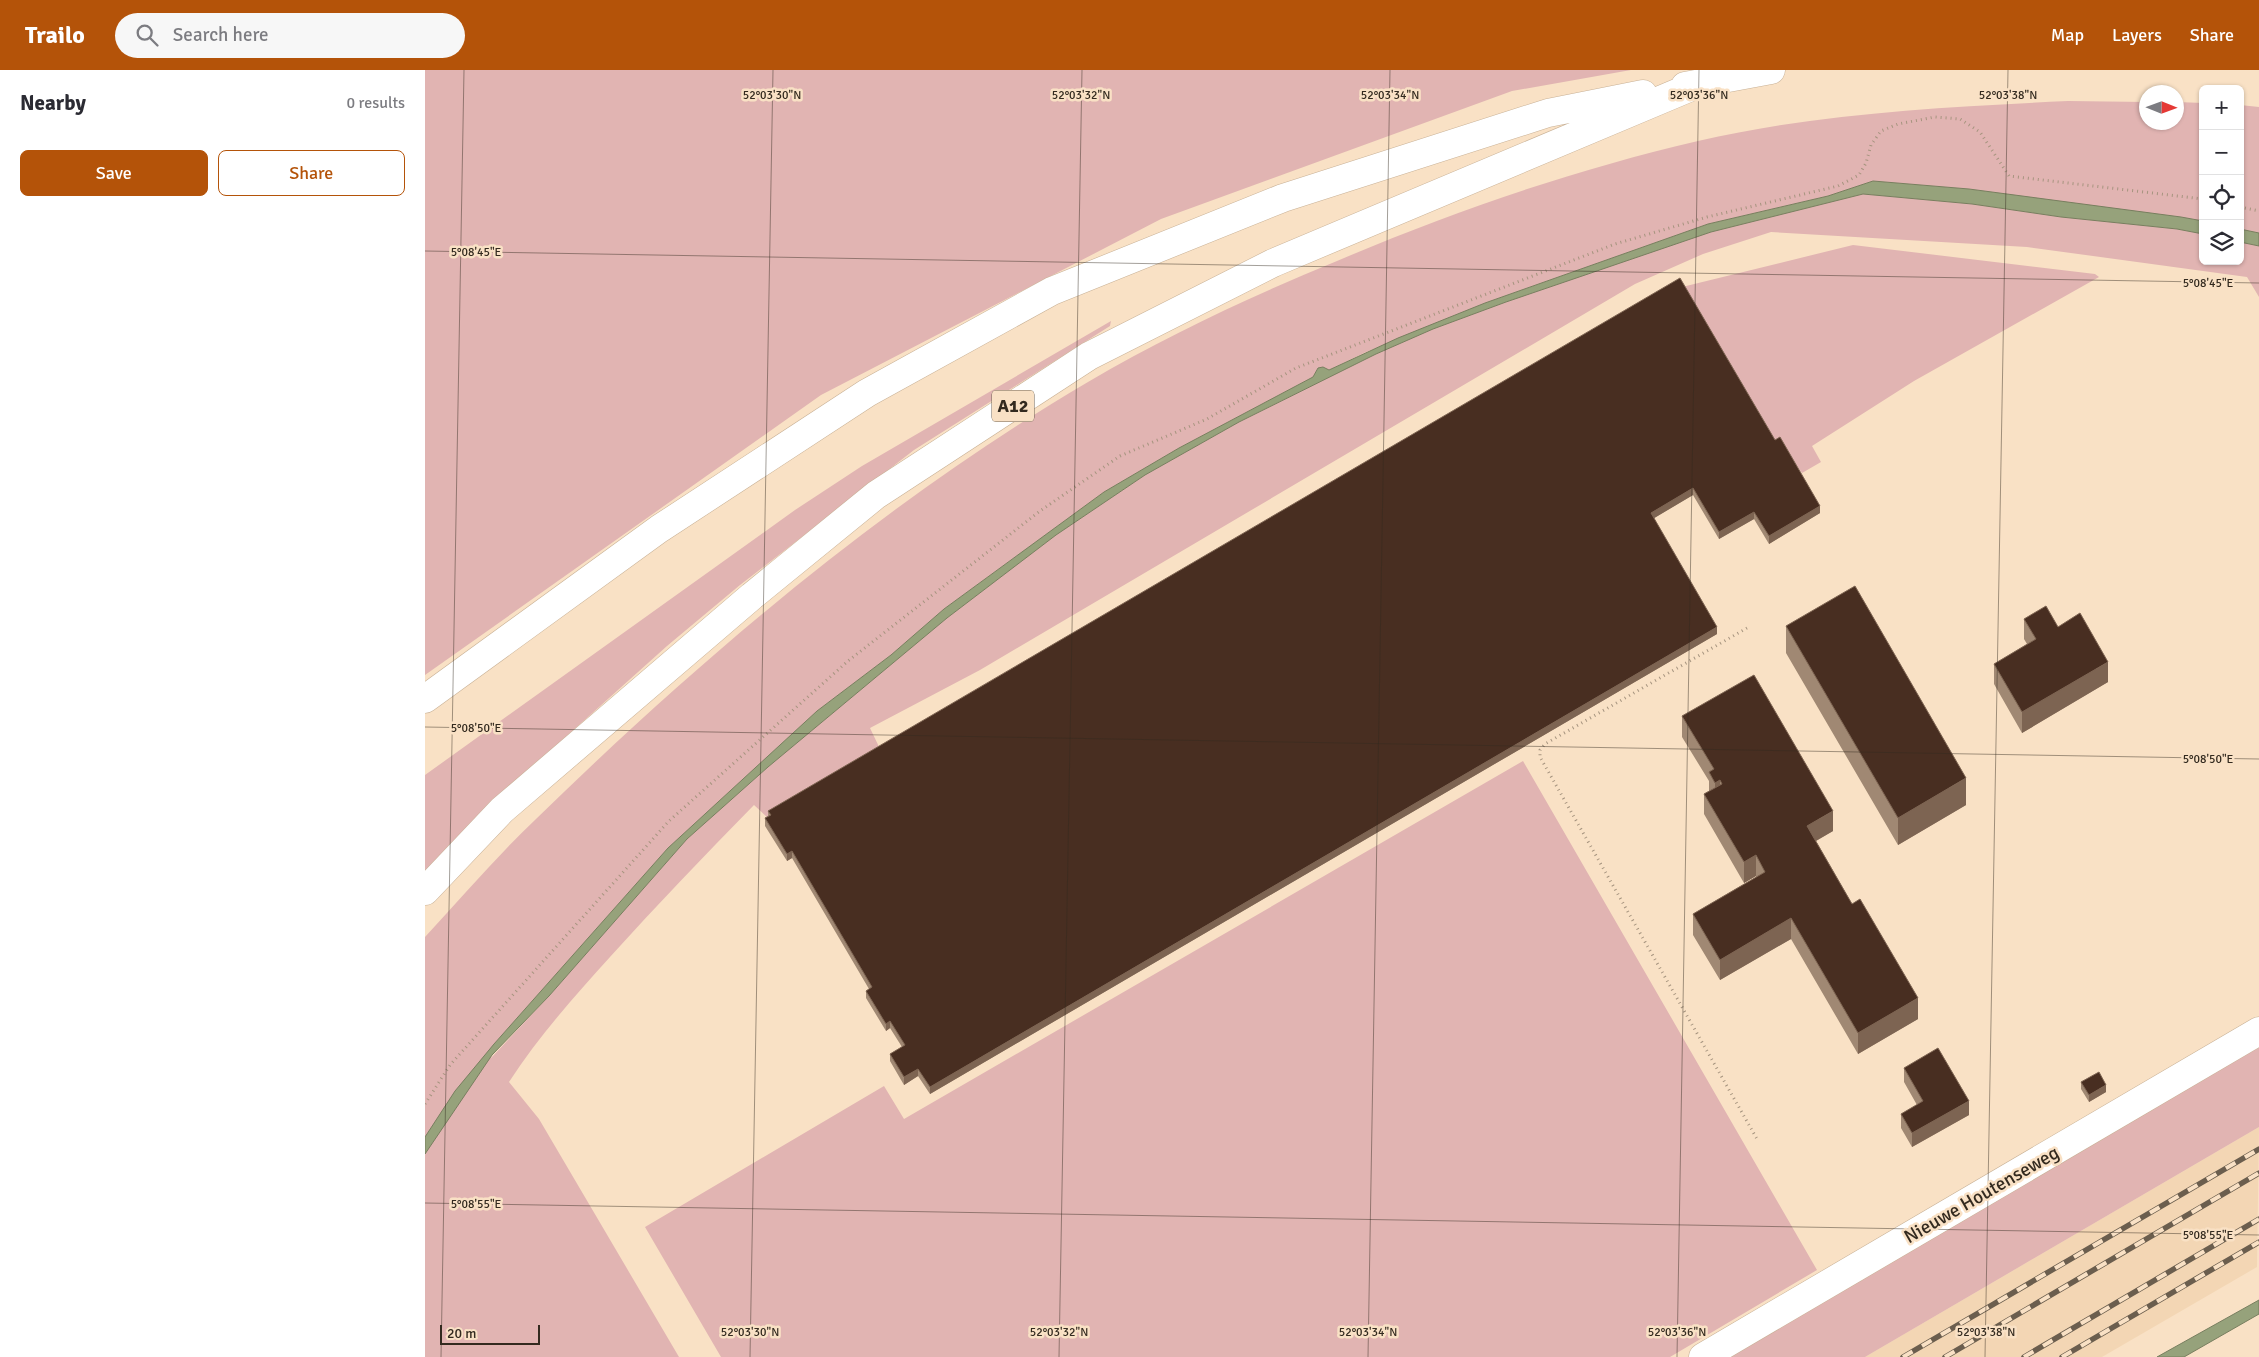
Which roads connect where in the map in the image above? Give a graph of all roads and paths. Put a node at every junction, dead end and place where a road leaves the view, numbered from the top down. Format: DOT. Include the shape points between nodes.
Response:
graph roads {
  1 [pos="1771,70"];
  2 [pos="1703,82"];
  3 [pos="2199,199"];
  4 [pos="2244,208"];
  5 [pos="2259,211"];
  6 [pos="1747,628"];
  7 [pos="425,699"];
  8 [pos="425,891"];
  9 [pos="2259,1031"];
  10 [pos="425,1104"];
  11 [pos="1757,1139"];
  12 [pos="1703,1357"];
  1 -- 2 [label="main road, A12"];
  2 -- 7 [label="main road, A12" via="1548,114 1283,198 1052,290 867,393 659,529"];
  2 -- 8 [label="main road, A12" via="1273,262 1089,356 876,495 752,596 502,810"];
  3 -- 10 [label="path" via="2009,176 1980,132 1960,119 1935,117 1898,124 1881,131 1871,145 1867,163 1859,175 1838,186 1707,217 1615,244 1296,368 1207,419 1120,456 1040,511 848,661 669,821 450,1065"];
  4 -- 5 [label="path"];
  6 -- 11 [label="path" via="1545,744 1540,750 1540,757"];
  9 -- 12 [label="main road, Nieuwe Houtenseweg"];
}
